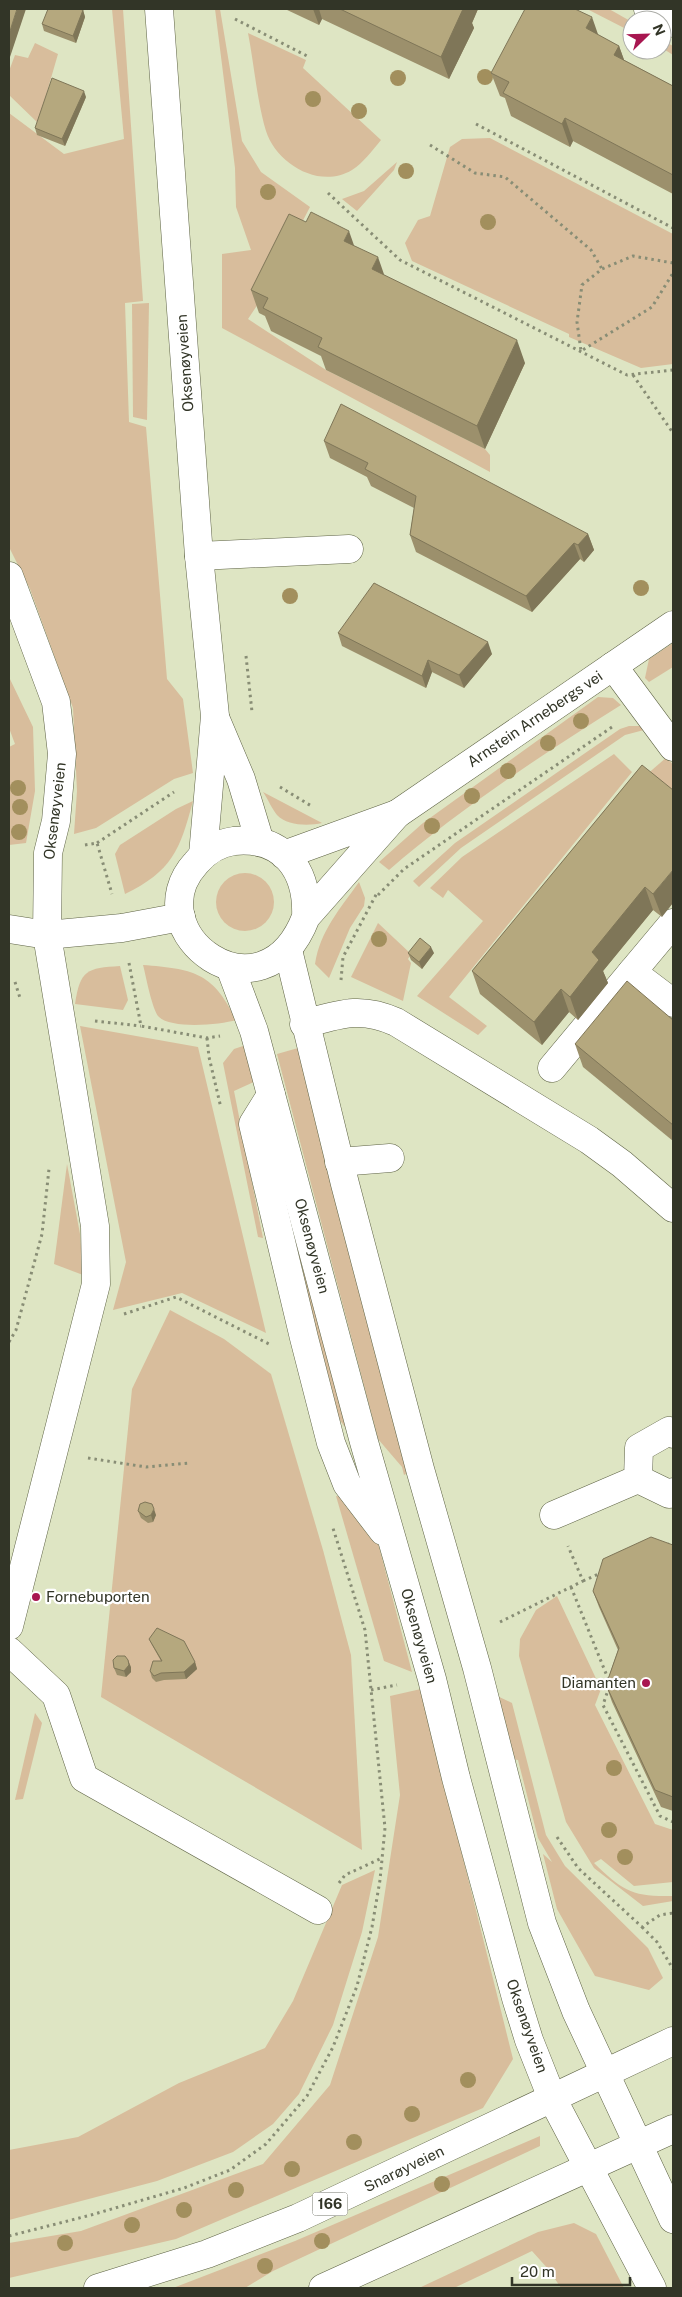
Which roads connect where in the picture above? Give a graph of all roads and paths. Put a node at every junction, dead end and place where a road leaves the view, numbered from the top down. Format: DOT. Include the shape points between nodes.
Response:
graph roads {
  1 [pos="159,9"];
  2 [pos="648,9"];
  3 [pos="236,19"];
  4 [pos="673,22"];
  5 [pos="308,57"];
  6 [pos="476,124"];
  7 [pos="430,145"];
  8 [pos="328,193"];
  9 [pos="673,228"];
  10 [pos="673,263"];
  11 [pos="602,269"];
  12 [pos="673,273"];
  13 [pos="581,351"];
  14 [pos="673,370"];
  15 [pos="633,375"];
  16 [pos="673,433"];
  17 [pos="349,549"];
  18 [pos="200,556"];
  19 [pos="9,576"];
  20 [pos="673,624"];
  21 [pos="613,666"];
  22 [pos="642,707"];
  23 [pos="215,716"];
  24 [pos="673,747"];
  25 [pos="279,787"];
  26 [pos="176,791"];
  27 [pos="319,811"];
  28 [pos="397,814"];
  29 [pos="97,842"];
  30 [pos="260,842"];
  31 [pos="284,854"];
  32 [pos="202,855"];
  33 [pos="374,888"];
  34 [pos="378,895"];
  35 [pos="181,917"];
  36 [pos="306,917"];
  37 [pos="673,923"];
  38 [pos="9,929"];
  39 [pos="47,935"];
  40 [pos="288,950"];
  41 [pos="129,963"];
  42 [pos="230,966"];
  43 [pos="632,972"];
  44 [pos="15,982"];
  45 [pos="21,1000"];
  46 [pos="673,1003"];
  47 [pos="337,1015"];
  48 [pos="88,1020"];
  49 [pos="304,1024"];
  50 [pos="141,1026"];
  51 [pos="225,1036"];
  52 [pos="207,1038"];
  53 [pos="552,1068"];
  54 [pos="222,1113"];
  55 [pos="390,1158"];
  56 [pos="50,1159"];
  57 [pos="339,1162"];
  58 [pos="673,1208"];
  59 [pos="84,1326"];
  60 [pos="9,1342"];
  61 [pos="270,1344"];
  62 [pos="673,1434"];
  63 [pos="53,1453"];
  64 [pos="190,1463"];
  65 [pos="638,1478"];
  66 [pos="673,1492"];
  67 [pos="554,1514"];
  68 [pos="330,1518"];
  69 [pos="673,1542"];
  70 [pos="664,1546"];
  71 [pos="610,1569"];
  72 [pos="583,1581"];
  73 [pos="572,1587"];
  74 [pos="497,1615"];
  75 [pos="499,1622"];
  76 [pos="9,1626"];
  77 [pos="501,1631"];
  78 [pos="9,1651"];
  79 [pos="406,1683"];
  80 [pos="371,1690"];
  81 [pos="673,1822"];
  82 [pos="552,1829"];
  83 [pos="383,1857"];
  84 [pos="318,1910"];
  85 [pos="673,1913"];
  86 [pos="642,1928"];
  87 [pos="673,1969"];
  88 [pos="673,2040"];
  89 [pos="605,2074"];
  90 [pos="552,2098"];
  91 [pos="673,2129"];
  92 [pos="639,2144"];
  93 [pos="588,2167"];
  94 [pos="673,2220"];
  95 [pos="9,2236"];
  96 [pos="98,2288"];
  97 [pos="324,2288"];
  98 [pos="652,2288"];
  1 -- 18 [label="street, Oksenøyveien"];
  2 -- 4 [label="street"];
  3 -- 5 [label="path"];
  6 -- 9 [label="path"];
  7 -- 11 [label="path" via="474,172 505,178 591,250"];
  8 -- 13 [label="path" via="400,260"];
  10 -- 11 [label="path" via="632,256"];
  11 -- 13 [label="path" via="582,285 577,322"];
  12 -- 13 [label="path" via="652,307"];
  13 -- 15 [label="path" via="627,375"];
  14 -- 15 [label="path"];
  15 -- 16 [label="path"];
  17 -- 18 [label="street"];
  18 -- 23 [label="street, Oksenøyveien"];
  19 -- 39 [label="street, Oksenøyveien" via="56,702 62,754 56,821 48,853"];
  20 -- 21 [label="street, Arnstein Arnebergs vei"];
  21 -- 22 [label="street"];
  21 -- 28 [label="street, Arnstein Arnebergs vei"];
  22 -- 24 [label="street"];
  22 -- 34 [label="path" via="404,869"];
  23 -- 30 [label="street, Oksenøyveien" via="241,779"];
  23 -- 32 [label="street, Oksenøyveien"];
  25 -- 27 [label="path"];
  26 -- 29 [label="path"];
  28 -- 31 [label="street, Arnstein Arnebergs vei"];
  28 -- 36 [label="street, Arnstein Arnebergs vei"];
  30 -- 31 [label="street"];
  30 -- 32 [label="street" via="229,842"];
  31 -- 36 [label="street" via="304,882"];
  32 -- 35 [label="street" via="183,883"];
  33 -- 34 [label="path"];
  34 -- 47 [label="path" via="343,957"];
  35 -- 39 [label="street" via="122,928"];
  35 -- 42 [label="street" via="187,934 198,949 213,960"];
  36 -- 40 [label="street"];
  37 -- 43 [label="street"];
  38 -- 39 [label="street"];
  39 -- 59 [label="street, Oksenøyveien" via="95,1226 96,1284"];
  40 -- 42 [label="street" via="261,966"];
  40 -- 49 [label="street"];
  41 -- 50 [label="path"];
  42 -- 90 [label="street, Oksenøyveien" via="254,1031 272,1095 516,1998"];
  43 -- 46 [label="street"];
  43 -- 53 [label="street"];
  44 -- 45 [label="path"];
  47 -- 49 [label="street"];
  47 -- 58 [label="street" via="365,1012 396,1022 589,1140"];
  48 -- 50 [label="path"];
  49 -- 57 [label="street"];
  50 -- 52 [label="path"];
  51 -- 52 [label="path"];
  52 -- 54 [label="path"];
  55 -- 57 [label="street"];
  56 -- 60 [label="path" via="42,1234 16,1330"];
  57 -- 89 [label="street" via="420,1469 477,1668 542,1923 576,2011"];
  59 -- 61 [label="path" via="176,1297"];
  59 -- 63 [label="street, Oksenøyveien"];
  62 -- 65 [label="street" via="669,1431 639,1448"];
  63 -- 64 [label="path" via="146,1467"];
  63 -- 76 [label="street, Oksenøyveien"];
  65 -- 66 [label="street" via="669,1494"];
  65 -- 67 [label="street"];
  67 -- 72 [label="path"];
  68 -- 80 [label="path" via="365,1630"];
  69 -- 70 [label="path"];
  71 -- 72 [label="path"];
  72 -- 73 [label="path"];
  73 -- 75 [label="path"];
  73 -- 81 [label="path" via="610,1685 603,1705 660,1816"];
  74 -- 75 [label="path"];
  75 -- 77 [label="path"];
  78 -- 84 [label="street" via="56,1695 84,1778"];
  79 -- 80 [label="path"];
  80 -- 83 [label="path" via="385,1828"];
  82 -- 86 [label="path" via="578,1868"];
  83 -- 84 [label="path" via="344,1875"];
  83 -- 95 [label="path" via="372,1927 356,1986 333,2047 307,2096 266,2144 230,2170 184,2188"];
  85 -- 86 [label="path" via="660,1915"];
  86 -- 87 [label="path" via="657,1942"];
  88 -- 89 [label="street, Snarøyveien / 166"];
  89 -- 90 [label="street, Snarøyveien / 166"];
  89 -- 92 [label="street"];
  90 -- 93 [label="street, Oksenøyveien"];
  90 -- 96 [label="street, Snarøyveien / 166" via="298,2218 207,2254"];
  91 -- 92 [label="street"];
  92 -- 93 [label="street"];
  92 -- 94 [label="street"];
  93 -- 97 [label="street"];
  93 -- 98 [label="street, Oksenøyveien"];
}
